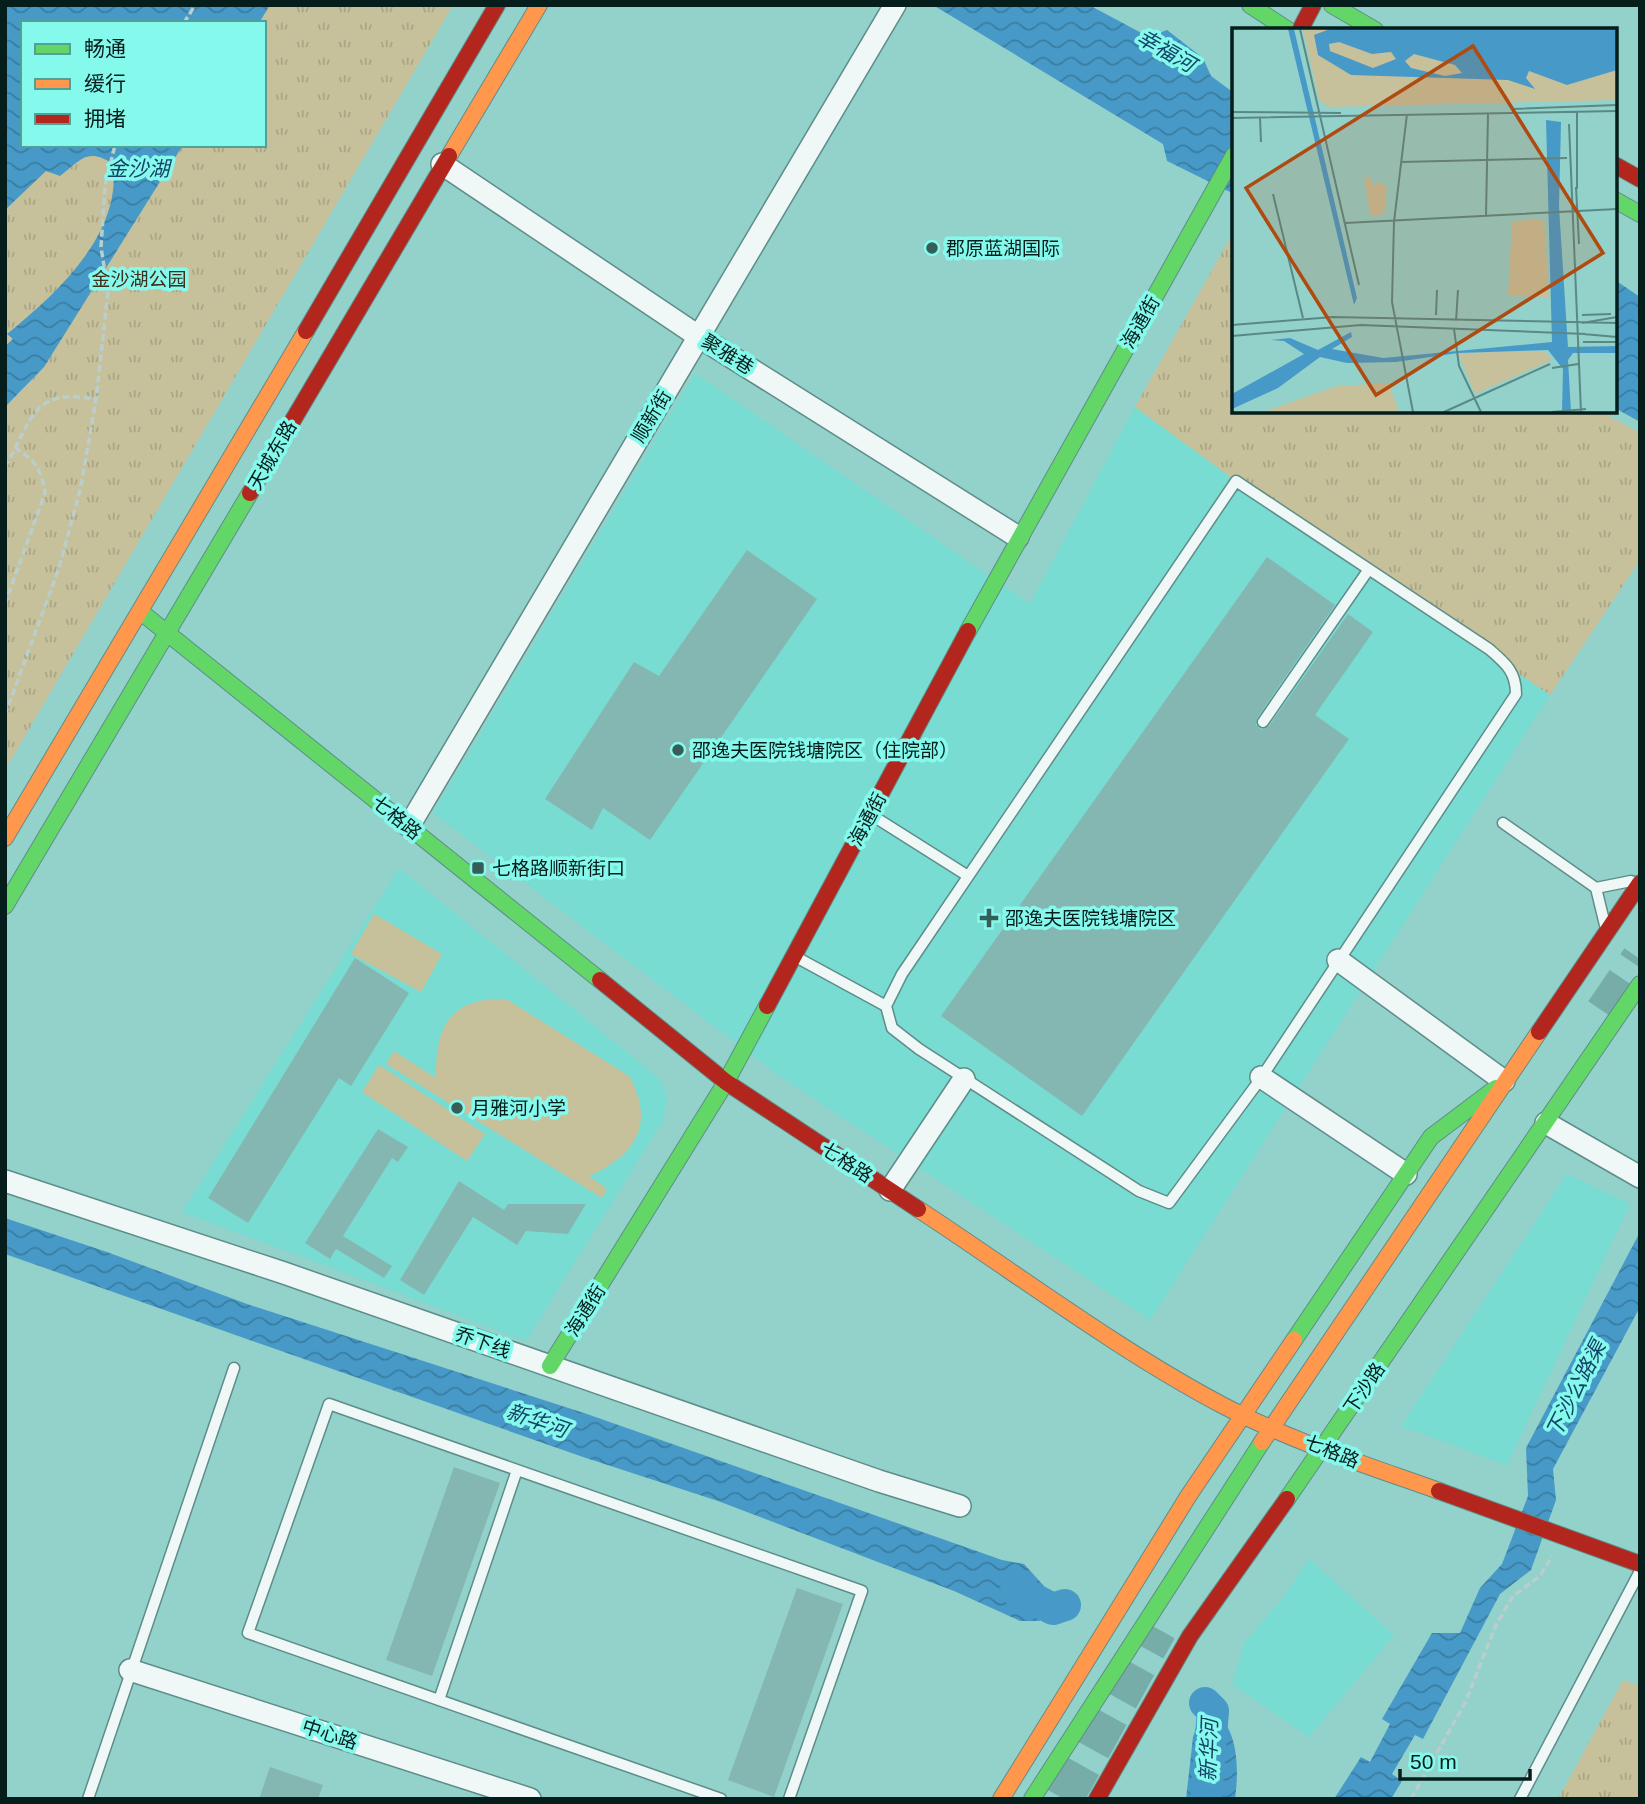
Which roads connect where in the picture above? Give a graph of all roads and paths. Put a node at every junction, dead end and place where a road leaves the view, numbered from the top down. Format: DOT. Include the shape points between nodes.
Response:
graph roads {
  1 [pos="195,5"];
  2 [pos="497,5"];
  3 [pos="539,5"];
  4 [pos="895,5"];
  5 [pos="1250,5"];
  6 [pos="1313,5"];
  7 [pos="1332,5"];
  8 [pos="185,21"];
  9 [pos="1285,28"];
  10 [pos="1301,28"];
  11 [pos="1372,28"];
  12 [pos="115,147"];
  13 [pos="1232,159"];
  14 [pos="442,164"];
  15 [pos="1617,165"];
  16 [pos="1640,178"];
  17 [pos="1617,201"];
  18 [pos="1640,214"];
  19 [pos="698,336"];
  20 [pos="96,399"];
  21 [pos="16,449"];
  22 [pos="5,467"];
  23 [pos="1018,537"];
  24 [pos="1369,569"];
  25 [pos="5,604"];
  26 [pos="141,612"];
  27 [pos="167,634"];
  28 [pos="5,715"];
  29 [pos="1263,722"];
  30 [pos="869,814"];
  31 [pos="1503,823"];
  32 [pos="409,827"];
  33 [pos="5,838"];
  34 [pos="968,876"];
  35 [pos="1640,881"];
  36 [pos="1596,888"];
  37 [pos="5,906"];
  38 [pos="1606,932"];
  39 [pos="794,956"];
  40 [pos="1338,960"];
  41 [pos="1640,984"];
  42 [pos="886,1006"];
  43 [pos="1261,1077"];
  44 [pos="964,1079"];
  45 [pos="1504,1081"];
  46 [pos="726,1082"];
  47 [pos="1546,1123"];
  48 [pos="1406,1174"];
  49 [pos="1640,1177"];
  50 [pos="5,1181"];
  51 [pos="890,1190"];
  52 [pos="550,1366"];
  53 [pos="234,1368"];
  54 [pos="1243,1415"];
  55 [pos="1272,1426"];
  56 [pos="1322,1449"];
  57 [pos="517,1470"];
  58 [pos="960,1506"];
  59 [pos="1563,1537"];
  60 [pos="1640,1564"];
  61 [pos="1640,1571"];
  62 [pos="130,1670"];
  63 [pos="439,1700"];
  64 [pos="88,1799"];
  65 [pos="530,1799"];
  66 [pos="720,1799"];
  67 [pos="789,1799"];
  68 [pos="1001,1799"];
  69 [pos="1032,1799"];
  70 [pos="1097,1799"];
  71 [pos="1411,1799"];
  72 [pos="1520,1799"];
  1 -- 8 [label="path"];
  2 -- 26 [label="main road, 天城东路"];
  3 -- 14 [label="main road, 天城东路"];
  4 -- 19 [label="street, 顺新街"];
  5 -- 9 [label="main road"];
  6 -- 10 [label="main road"];
  7 -- 11 [label="main road"];
  12 -- 20 [label="path" via="105,186 102,235 108,292"];
  13 -- 23 [label="main road, 海通街"];
  14 -- 19 [label="street, 聚雅巷"];
  14 -- 27 [label="main road, 天城东路"];
  15 -- 16 [label="main road"];
  17 -- 18 [label="main road"];
  19 -- 23 [label="street, 聚雅巷"];
  19 -- 32 [label="street, 顺新街"];
  20 -- 21 [label="path" via="74,395 40,407 26,422"];
  20 -- 28 [label="path" via="81,486 59,568"];
  21 -- 22 [label="path"];
  21 -- 25 [label="path" via="36,463 45,493"];
  23 -- 30 [label="main road, 海通街"];
  24 -- 29 [label="lane"];
  24 -- 34 [label="lane" via="1236,481"];
  24 -- 40 [label="lane" via="1489,649 1509,667 1516,680 1516,694"];
  26 -- 27 [label="main road, 七格路"];
  26 -- 33 [label="main road, 天城东路"];
  27 -- 32 [label="main road, 七格路"];
  27 -- 37 [label="main road, 天城东路"];
  30 -- 34 [label="lane"];
  30 -- 39 [label="main road, 海通街"];
  31 -- 36 [label="lane"];
  32 -- 46 [label="main road, 七格路"];
  34 -- 42 [label="lane" via="902,974"];
  35 -- 36 [label="lane"];
  35 -- 38 [label="main road"];
  36 -- 38 [label="lane"];
  38 -- 45 [label="main road"];
  39 -- 42 [label="lane"];
  39 -- 46 [label="main road, 海通街"];
  40 -- 43 [label="lane"];
  40 -- 45 [label="street"];
  41 -- 47 [label="main road, 下沙路"];
  42 -- 44 [label="lane" via="892,1028"];
  43 -- 44 [label="lane" via="1169,1203 1139,1191"];
  43 -- 48 [label="street"];
  44 -- 51 [label="street"];
  45 -- 48 [label="main road" via="1432,1137"];
  45 -- 55 [label="main road"];
  46 -- 51 [label="main road, 七格路"];
  46 -- 52 [label="main road, 海通街"];
  47 -- 49 [label="street"];
  47 -- 56 [label="main road, 下沙路"];
  48 -- 54 [label="main road"];
  50 -- 52 [label="street, 乔下线" via="284,1272"];
  51 -- 54 [label="main road, 七格路" via="1174,1378"];
  52 -- 58 [label="street, 乔下线"];
  53 -- 62 [label="lane"];
  54 -- 55 [label="main road, 七格路"];
  54 -- 68 [label="main road" via="1129,1587"];
  55 -- 56 [label="main road, 七格路"];
  55 -- 69 [label="main road"];
  56 -- 59 [label="main road, 七格路"];
  56 -- 70 [label="main road, 下沙路" via="1190,1636"];
  57 -- 63 [label="lane"];
  57 -- 63 [label="lane" via="329,1404 248,1633"];
  57 -- 67 [label="lane" via="862,1591"];
  59 -- 60 [label="main road, 七格路"];
  59 -- 71 [label="path" via="1540,1576 1513,1596 1496,1625 1465,1703"];
  61 -- 72 [label="lane"];
  62 -- 64 [label="lane"];
  62 -- 65 [label="street, 中心路"];
  63 -- 66 [label="lane"];
}
